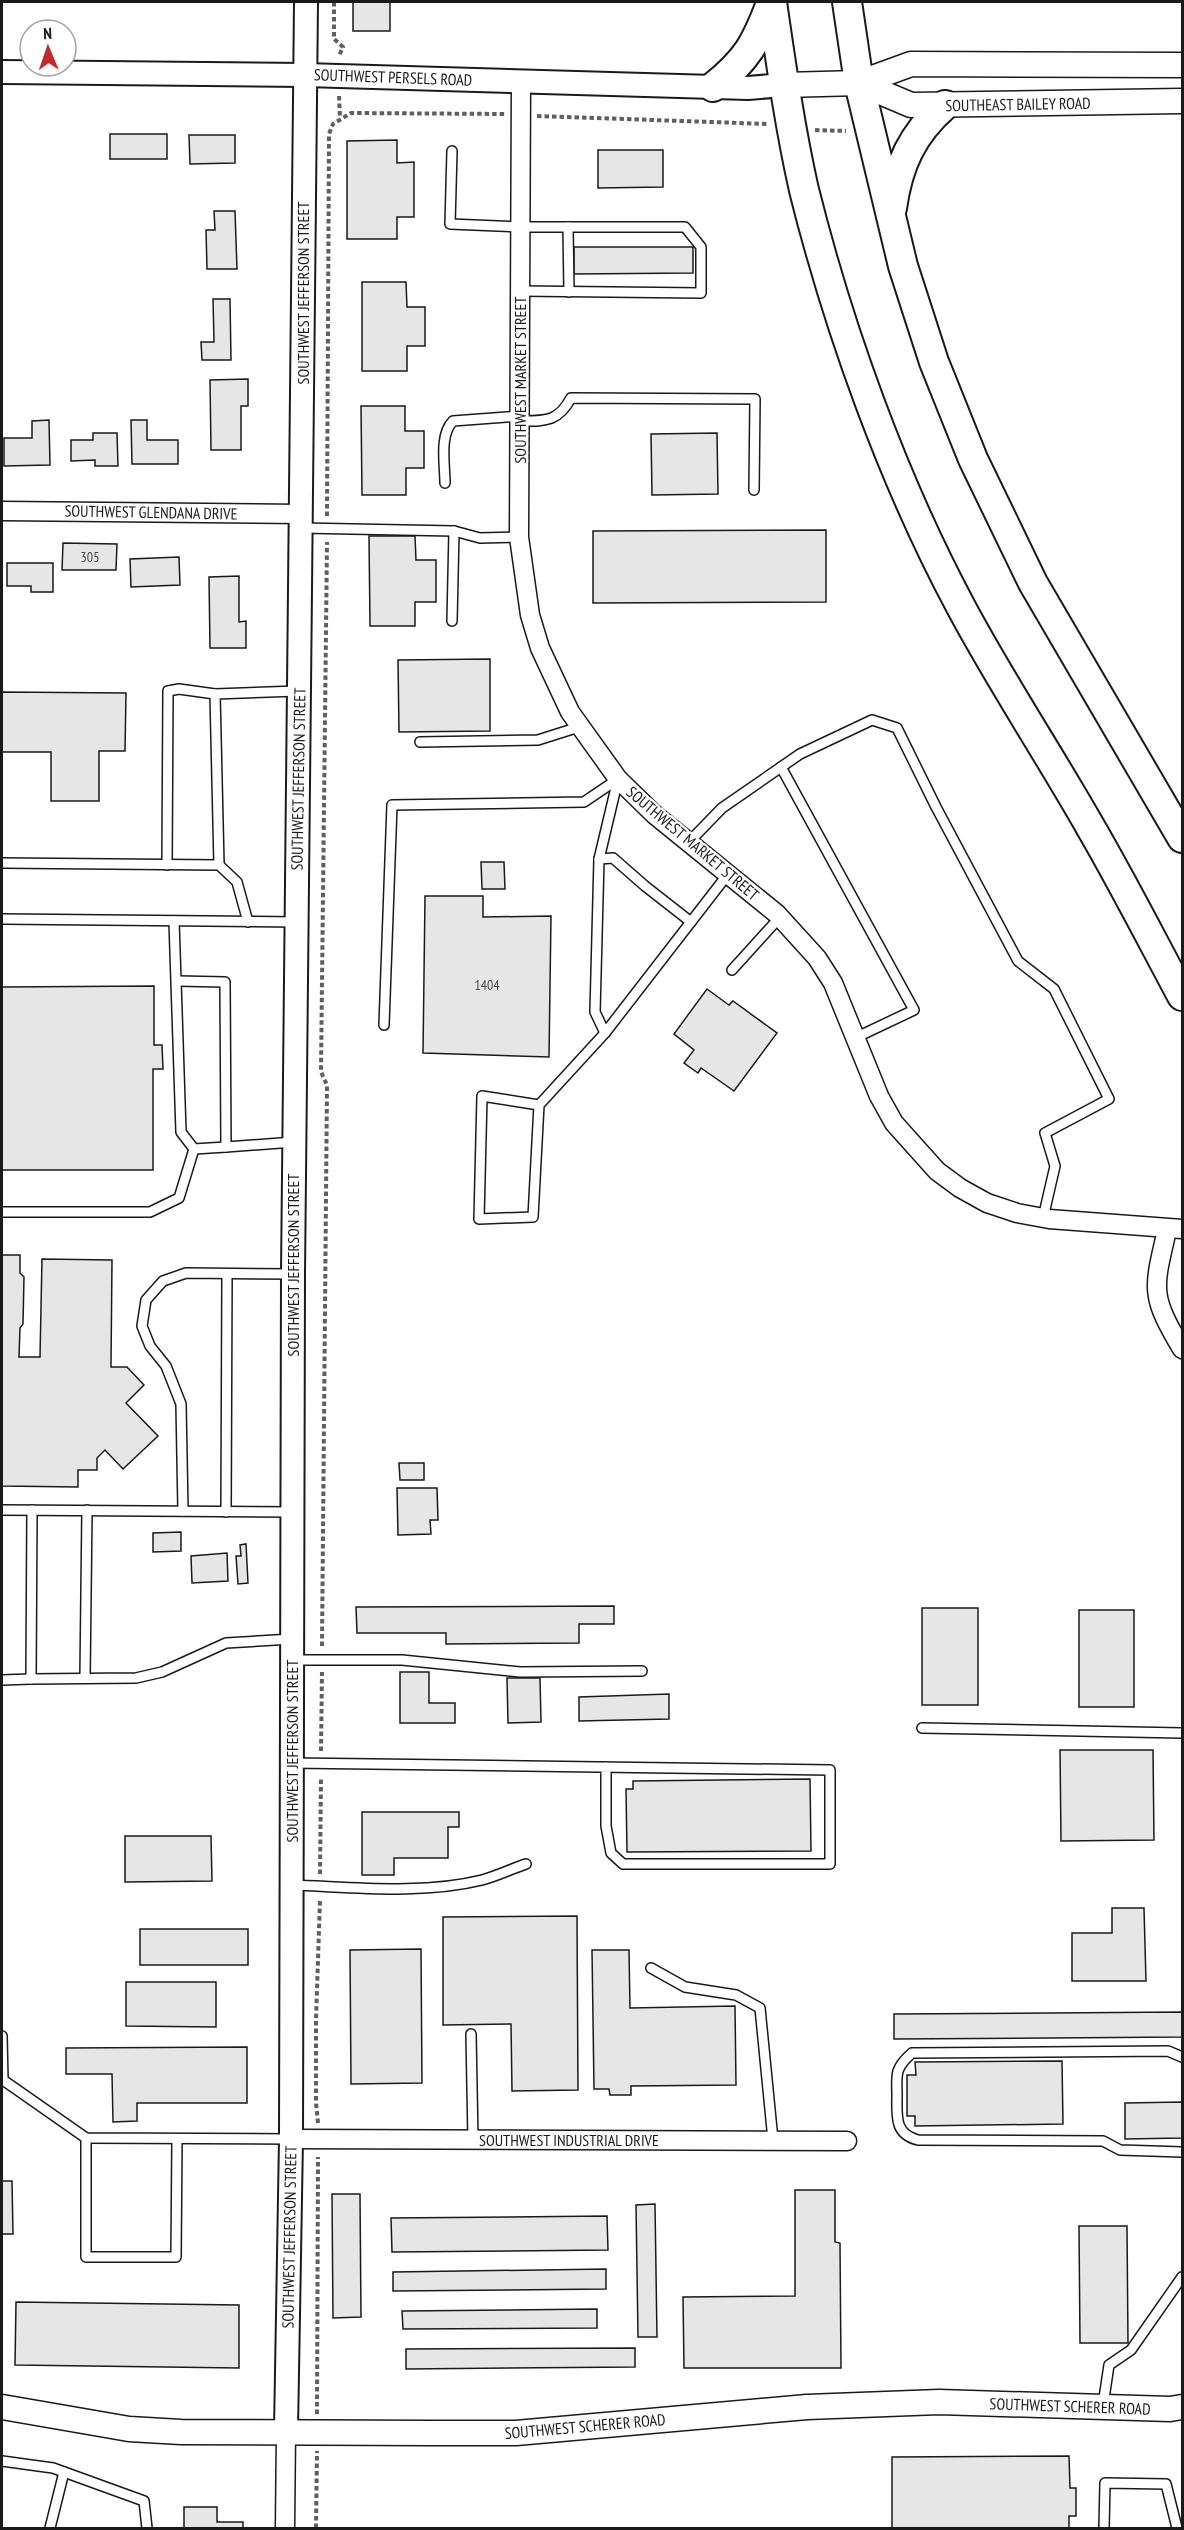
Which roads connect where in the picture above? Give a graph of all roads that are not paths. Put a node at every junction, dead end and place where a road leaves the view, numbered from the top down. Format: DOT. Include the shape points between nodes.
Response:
graph roads {
  1 [pos="306,2"];
  2 [pos="772,2"];
  3 [pos="847,2"];
  4 [pos="1182,65"];
  5 [pos="2,72"];
  6 [pos="305,75"];
  7 [pos="520,81"];
  8 [pos="859,83"];
  9 [pos="784,85"];
  10 [pos="713,87"];
  11 [pos="1182,101"];
  12 [pos="945,105"];
  13 [pos="452,151"];
  14 [pos="891,216"];
  15 [pos="520,227"];
  16 [pos="568,227"];
  17 [pos="520,291"];
  18 [pos="569,292"];
  19 [pos="520,419"];
  20 [pos="445,483"];
  21 [pos="754,490"];
  22 [pos="2,511"];
  23 [pos="301,521"];
  24 [pos="454,531"];
  25 [pos="519,537"];
  26 [pos="452,621"];
  27 [pos="299,691"];
  28 [pos="214,694"];
  29 [pos="579,727"];
  30 [pos="420,742"];
  31 [pos="781,767"];
  32 [pos="618,779"];
  33 [pos="1182,838"];
  34 [pos="689,842"];
  35 [pos="599,859"];
  36 [pos="2,863"];
  37 [pos="167,865"];
  38 [pos="219,866"];
  39 [pos="728,874"];
  40 [pos="780,917"];
  41 [pos="2,919"];
  42 [pos="174,921"];
  43 [pos="248,922"];
  44 [pos="297,922"];
  45 [pos="691,922"];
  46 [pos="732,969"];
  47 [pos="178,981"];
  48 [pos="1182,996"];
  49 [pos="384,1025"];
  50 [pos="606,1033"];
  51 [pos="855,1038"];
  52 [pos="539,1105"];
  53 [pos="294,1142"];
  54 [pos="226,1147"];
  55 [pos="194,1149"];
  56 [pos="2,1212"];
  57 [pos="1043,1218"];
  58 [pos="1175,1230"];
  59 [pos="293,1274"];
  60 [pos="227,1275"];
  61 [pos="1182,1349"];
  62 [pos="2,1510"];
  63 [pos="32,1510"];
  64 [pos="87,1510"];
  65 [pos="183,1511"];
  66 [pos="226,1512"];
  67 [pos="292,1512"];
  68 [pos="292,1649"];
  69 [pos="642,1671"];
  70 [pos="85,1678"];
  71 [pos="31,1679"];
  72 [pos="2,1680"];
  73 [pos="922,1728"];
  74 [pos="1182,1733"];
  75 [pos="292,1763"];
  76 [pos="606,1767"];
  77 [pos="526,1864"];
  78 [pos="291,1886"];
  79 [pos="651,1968"];
  80 [pos="471,2034"];
  81 [pos="2,2036"];
  82 [pos="1182,2057"];
  83 [pos="86,2138"];
  84 [pos="177,2139"];
  85 [pos="291,2139"];
  86 [pos="473,2140"];
  87 [pos="772,2140"];
  88 [pos="847,2141"];
  89 [pos="1182,2152"];
  90 [pos="1182,2277"];
  91 [pos="2,2407"];
  92 [pos="1102,2408"];
  93 [pos="1178,2410"];
  94 [pos="286,2431"];
  95 [pos="2,2461"];
  96 [pos="64,2472"];
  97 [pos="50,2529"];
  98 [pos="147,2529"];
  99 [pos="285,2529"];
  100 [pos="1104,2529"];
  101 [pos="1177,2529"];
  1 -- 6 [label="street, SOUTHWEST JEFFERSON STREET"];
  2 -- 9 [label="highway"];
  2 -- 10 [label="highway" via="757,41 734,70"];
  3 -- 8 [label="highway"];
  4 -- 8 [label="main road, SOUTHEAST BAILEY ROAD" via="911,64"];
  5 -- 6 [label="street, SOUTHWEST PERSELS ROAD"];
  6 -- 7 [label="street, SOUTHWEST PERSELS ROAD"];
  6 -- 23 [label="street, SOUTHWEST JEFFERSON STREET"];
  7 -- 10 [label="street, SOUTHWEST PERSELS ROAD"];
  7 -- 15 [label="street, SOUTHWEST MARKET STREET"];
  8 -- 9 [label="main road, SOUTHEAST BAILEY ROAD"];
  8 -- 12 [label="main road, SOUTHEAST BAILEY ROAD" via="911,105"];
  8 -- 14 [label="highway"];
  9 -- 10 [label="street, SOUTHWEST PERSELS ROAD"];
  9 -- 48 [label="highway" via="804,189 832,290 880,428 919,518 961,607 1092,829"];
  11 -- 12 [label="main road, SOUTHEAST BAILEY ROAD"];
  12 -- 14 [label="highway" via="918,133 904,159"];
  13 -- 15 [label="lane" via="450,224"];
  14 -- 33 [label="highway" via="934,362 973,459 1034,583"];
  15 -- 16 [label="lane"];
  15 -- 17 [label="street, SOUTHWEST MARKET STREET"];
  16 -- 18 [label="lane"];
  16 -- 18 [label="lane" via="685,227 701,247 701,293"];
  17 -- 18 [label="lane"];
  17 -- 19 [label="street, SOUTHWEST MARKET STREET"];
  19 -- 20 [label="lane" via="453,421 447,426"];
  19 -- 21 [label="lane" via="547,422 564,411 571,398 755,399"];
  19 -- 25 [label="street, SOUTHWEST MARKET STREET"];
  22 -- 23 [label="street, SOUTHWEST GLENDANA DRIVE"];
  23 -- 24 [label="lane" via="327,528"];
  23 -- 27 [label="street, SOUTHWEST JEFFERSON STREET"];
  24 -- 25 [label="lane" via="480,538"];
  24 -- 26 [label="lane"];
  25 -- 29 [label="street, SOUTHWEST MARKET STREET" via="530,615 540,648"];
  27 -- 28 [label="lane"];
  27 -- 44 [label="street, SOUTHWEST JEFFERSON STREET"];
  28 -- 37 [label="lane" via="168,691"];
  28 -- 38 [label="lane"];
  29 -- 30 [label="lane" via="538,740"];
  29 -- 32 [label="street, SOUTHWEST MARKET STREET"];
  31 -- 34 [label="lane" via="722,808"];
  31 -- 51 [label="lane" via="914,1010"];
  31 -- 57 [label="lane" via="872,720 897,728 1018,962 1054,989 1109,1099 1045,1133 1055,1166"];
  32 -- 34 [label="street, SOUTHWEST MARKET STREET"];
  32 -- 35 [label="lane"];
  32 -- 49 [label="lane" via="584,802 392,805"];
  34 -- 39 [label="street, SOUTHWEST MARKET STREET"];
  35 -- 45 [label="lane" via="613,858"];
  35 -- 50 [label="lane" via="595,1012"];
  36 -- 37 [label="lane"];
  37 -- 38 [label="lane"];
  38 -- 43 [label="lane" via="237,882"];
  39 -- 40 [label="street, SOUTHWEST MARKET STREET"];
  39 -- 45 [label="lane"];
  40 -- 46 [label="lane"];
  40 -- 51 [label="street, SOUTHWEST MARKET STREET" via="817,957"];
  41 -- 42 [label="lane"];
  42 -- 43 [label="lane"];
  42 -- 47 [label="lane"];
  43 -- 44 [label="lane"];
  44 -- 53 [label="street, SOUTHWEST JEFFERSON STREET"];
  45 -- 50 [label="lane"];
  47 -- 54 [label="lane" via="225,982"];
  47 -- 55 [label="lane" via="181,1132"];
  50 -- 52 [label="lane"];
  51 -- 57 [label="street, SOUTHWEST MARKET STREET" via="894,1123 938,1171 987,1203"];
  52 -- 52 [label="lane" via="533,1217 479,1219 482,1096"];
  53 -- 54 [label="lane"];
  53 -- 59 [label="street, SOUTHWEST JEFFERSON STREET"];
  54 -- 55 [label="lane"];
  55 -- 56 [label="lane" via="179,1198 150,1212"];
  57 -- 58 [label="street, SOUTHWEST MARKET STREET"];
  58 -- 61 [label="street, SOUTHWEST MARKET STREET" via="1156,1279 1156,1298"];
  59 -- 60 [label="lane"];
  59 -- 67 [label="street, SOUTHWEST JEFFERSON STREET"];
  60 -- 65 [label="lane" via="186,1273 163,1281 146,1300 142,1326 150,1346 166,1366 181,1404"];
  60 -- 66 [label="lane"];
  62 -- 63 [label="lane"];
  63 -- 64 [label="lane"];
  63 -- 71 [label="lane"];
  64 -- 65 [label="lane"];
  64 -- 70 [label="lane"];
  65 -- 66 [label="lane"];
  66 -- 67 [label="lane"];
  67 -- 68 [label="street, SOUTHWEST JEFFERSON STREET"];
  68 -- 69 [label="lane" via="322,1660 402,1660 520,1672"];
  68 -- 70 [label="lane" via="226,1643 162,1672"];
  68 -- 75 [label="street, SOUTHWEST JEFFERSON STREET"];
  70 -- 71 [label="lane"];
  71 -- 72 [label="lane"];
  73 -- 74 [label="lane"];
  75 -- 76 [label="lane"];
  75 -- 78 [label="street, SOUTHWEST JEFFERSON STREET"];
  76 -- 76 [label="lane" via="830,1770 830,1864 623,1864 611,1853 606,1826"];
  77 -- 78 [label="lane" via="482,1880 440,1886"];
  78 -- 85 [label="street, SOUTHWEST JEFFERSON STREET"];
  79 -- 87 [label="lane" via="685,1987 736,1995 760,2008"];
  80 -- 86 [label="lane"];
  81 -- 83 [label="lane" via="3,2080"];
  82 -- 89 [label="lane" via="1168,2051 912,2053 897,2074 896,2120 907,2137 918,2140 1103,2141 1120,2150"];
  83 -- 84 [label="lane"];
  83 -- 84 [label="lane" via="86,2257 176,2257"];
  84 -- 85 [label="lane"];
  85 -- 86 [label="street, SOUTHWEST INDUSTRIAL DRIVE"];
  85 -- 94 [label="street, SOUTHWEST JEFFERSON STREET"];
  86 -- 87 [label="street, SOUTHWEST INDUSTRIAL DRIVE"];
  87 -- 88 [label="street, SOUTHWEST INDUSTRIAL DRIVE"];
  90 -- 92 [label="lane" via="1131,2350 1109,2365"];
  91 -- 94 [label="main road, SOUTHWEST SCHERER ROAD" via="129,2430"];
  92 -- 93 [label="main road, SOUTHWEST SCHERER ROAD"];
  92 -- 94 [label="main road, SOUTHWEST SCHERER ROAD" via="939,2402 807,2407 516,2433"];
  94 -- 99 [label="street, SOUTHWEST JEFFERSON STREET"];
  95 -- 96 [label="lane"];
  96 -- 97 [label="lane"];
  96 -- 98 [label="lane" via="144,2501"];
  100 -- 101 [label="lane" via="1105,2483 1166,2484"];
}
